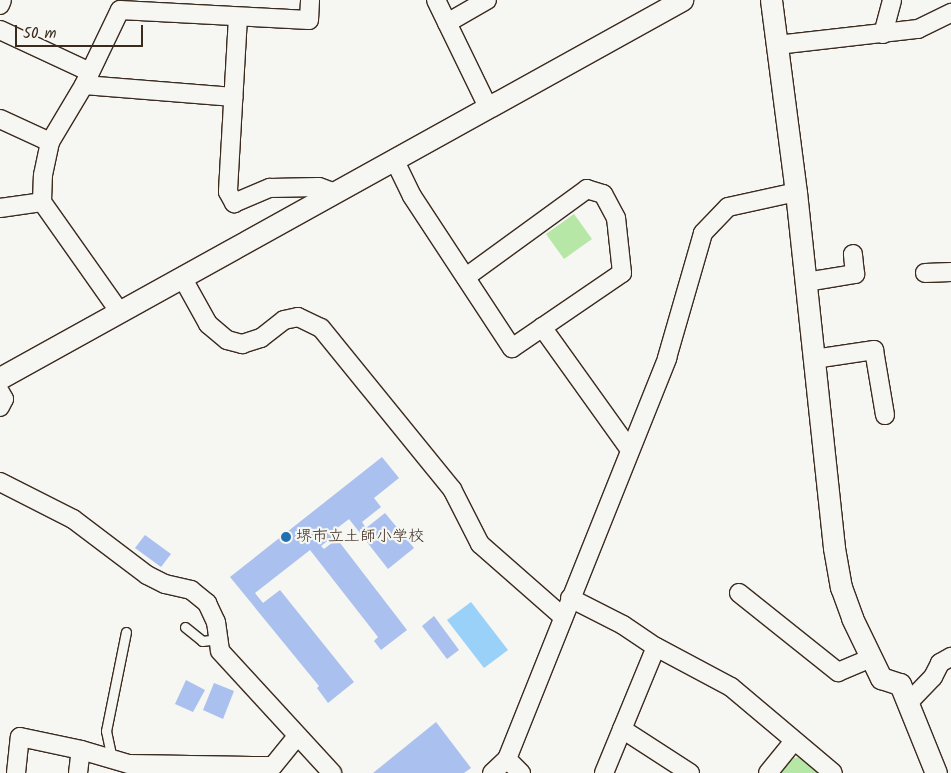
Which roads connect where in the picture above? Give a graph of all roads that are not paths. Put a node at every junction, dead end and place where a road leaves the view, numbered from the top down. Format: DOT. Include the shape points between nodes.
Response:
graph roads {
  1 [pos="2,0"];
  2 [pos="310,0"];
  3 [pos="436,0"];
  4 [pos="487,0"];
  5 [pos="682,0"];
  6 [pos="771,0"];
  7 [pos="892,0"];
  8 [pos="0,5"];
  9 [pos="951,13"];
  10 [pos="238,17"];
  11 [pos="447,23"];
  12 [pos="0,30"];
  13 [pos="883,34"];
  14 [pos="777,45"];
  15 [pos="87,79"];
  16 [pos="234,96"];
  17 [pos="488,107"];
  18 [pos="0,119"];
  19 [pos="50,142"];
  20 [pos="394,159"];
  21 [pos="333,192"];
  22 [pos="796,192"];
  23 [pos="42,202"];
  24 [pos="0,208"];
  25 [pos="853,254"];
  26 [pos="951,272"];
  27 [pos="925,273"];
  28 [pos="182,277"];
  29 [pos="466,277"];
  30 [pos="806,282"];
  31 [pos="119,311"];
  32 [pos="542,327"];
  33 [pos="814,359"];
  34 [pos="0,378"];
  35 [pos="0,392"];
  36 [pos="0,407"];
  37 [pos="885,415"];
  38 [pos="630,450"];
  39 [pos="0,482"];
  40 [pos="739,593"];
  41 [pos="570,598"];
  42 [pos="563,617"];
  43 [pos="185,627"];
  44 [pos="126,632"];
  45 [pos="219,639"];
  46 [pos="656,647"];
  47 [pos="951,657"];
  48 [pos="870,658"];
  49 [pos="908,703"];
  50 [pos="622,729"];
  51 [pos="297,736"];
  52 [pos="794,741"];
  53 [pos="80,750"];
  54 [pos="506,760"];
  55 [pos="124,766"];
  56 [pos="252,770"];
  57 [pos="16,773"];
  58 [pos="78,773"];
  59 [pos="332,773"];
  60 [pos="492,773"];
  61 [pos="520,773"];
  62 [pos="604,773"];
  63 [pos="690,773"];
  64 [pos="768,773"];
  65 [pos="833,773"];
  66 [pos="936,773"];
  1 -- 8 [label="street"];
  2 -- 10 [label="street" via="309,20"];
  3 -- 11 [label="street"];
  4 -- 11 [label="street"];
  5 -- 17 [label="street"];
  6 -- 14 [label="street"];
  7 -- 13 [label="street"];
  9 -- 13 [label="street" via="918,29"];
  10 -- 15 [label="street" via="120,10"];
  10 -- 16 [label="street"];
  11 -- 17 [label="street"];
  12 -- 15 [label="street"];
  13 -- 14 [label="street"];
  14 -- 22 [label="street"];
  15 -- 16 [label="street"];
  15 -- 19 [label="street"];
  16 -- 21 [label="street" via="228,192 234,203 270,188 319,187"];
  17 -- 20 [label="street"];
  18 -- 19 [label="street"];
  19 -- 23 [label="street" via="43,175"];
  20 -- 21 [label="street"];
  20 -- 29 [label="street" via="412,196"];
  21 -- 28 [label="street"];
  22 -- 30 [label="street"];
  22 -- 38 [label="street" via="728,207 702,233 667,358"];
  23 -- 24 [label="street"];
  23 -- 31 [label="street"];
  25 -- 30 [label="street" via="854,274"];
  26 -- 27 [label="street"];
  28 -- 31 [label="street"];
  28 -- 42 [label="street" via="208,324 227,340 242,344 261,338 284,320 298,317 321,328 452,488 480,544"];
  29 -- 32 [label="street" via="512,348"];
  29 -- 32 [label="street" via="587,189 603,194 616,218 622,273"];
  30 -- 33 [label="street"];
  31 -- 34 [label="street"];
  32 -- 38 [label="street"];
  33 -- 37 [label="street" via="874,350"];
  33 -- 48 [label="street" via="839,579"];
  35 -- 36 [label="street" via="4,399"];
  38 -- 41 [label="street"];
  39 -- 45 [label="street" via="73,519 147,576 191,590 207,603 216,622"];
  40 -- 48 [label="street" via="838,672"];
  41 -- 42 [label="street"];
  41 -- 46 [label="street" via="623,625"];
  42 -- 54 [label="street"];
  43 -- 45 [label="lane" via="202,641"];
  44 -- 55 [label="lane" via="106,731"];
  45 -- 51 [label="street" via="220,651"];
  46 -- 50 [label="street"];
  46 -- 52 [label="street" via="731,687"];
  47 -- 49 [label="street" via="940,664 933,677"];
  48 -- 49 [label="street" via="881,678 900,684"];
  49 -- 66 [label="street"];
  50 -- 62 [label="street"];
  50 -- 63 [label="street"];
  51 -- 56 [label="street" via="273,766"];
  51 -- 59 [label="street"];
  52 -- 64 [label="street"];
  52 -- 65 [label="street"];
  53 -- 55 [label="street"];
  53 -- 57 [label="street" via="20,737"];
  53 -- 58 [label="street"];
  54 -- 60 [label="street"];
  54 -- 61 [label="street"];
  55 -- 56 [label="street"];
}
